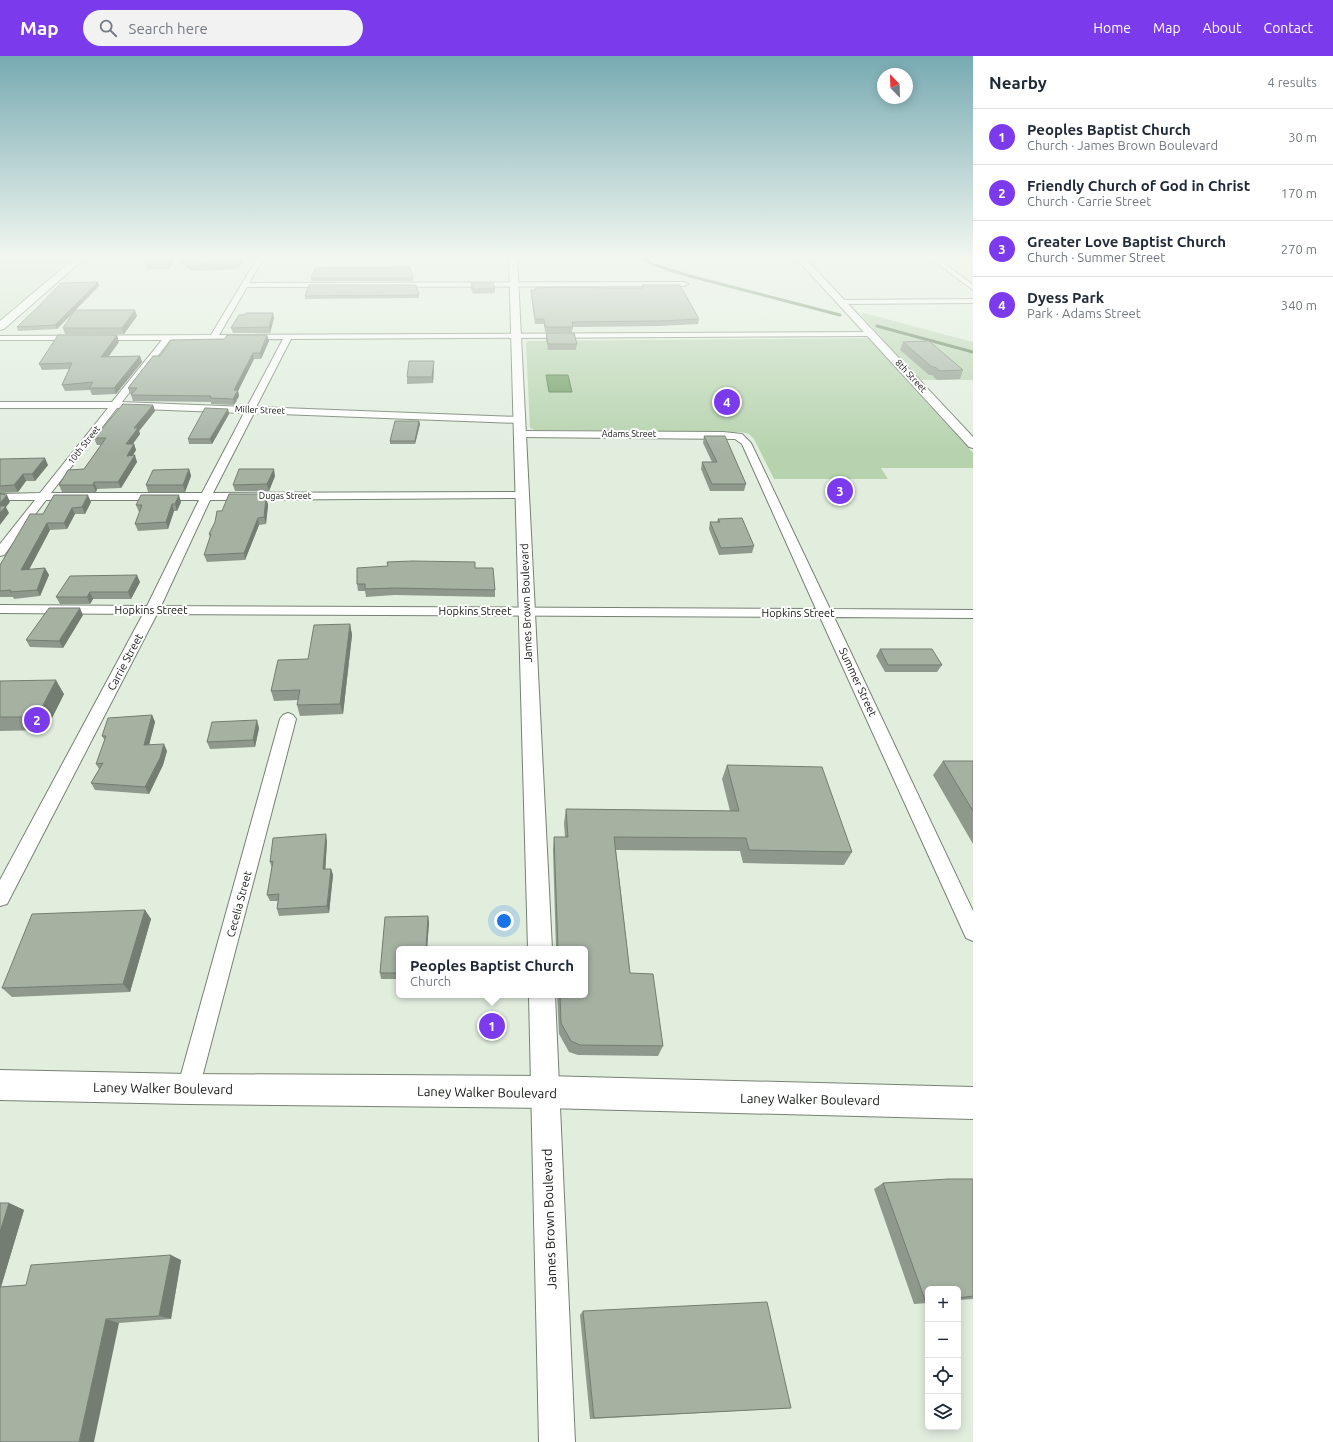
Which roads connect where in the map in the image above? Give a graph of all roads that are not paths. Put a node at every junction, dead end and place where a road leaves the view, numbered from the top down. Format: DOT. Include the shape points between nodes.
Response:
graph roads {
  1 [pos="223,322"];
  2 [pos="515,322"];
  3 [pos="860,322"];
  4 [pos="870,332"];
  5 [pos="516,336"];
  6 [pos="168,337"];
  7 [pos="214,337"];
  8 [pos="288,337"];
  9 [pos="0,338"];
  10 [pos="0,405"];
  11 [pos="115,405"];
  12 [pos="250,409"];
  13 [pos="520,427"];
  14 [pos="738,436"];
  15 [pos="973,444"];
  16 [pos="522,495"];
  17 [pos="206,496"];
  18 [pos="0,497"];
  19 [pos="43,497"];
  20 [pos="0,552"];
  21 [pos="0,609"];
  22 [pos="152,610"];
  23 [pos="527,611"];
  24 [pos="826,614"];
  25 [pos="973,614"];
  26 [pos="288,719"];
  27 [pos="0,898"];
  28 [pos="973,932"];
  29 [pos="540,946"];
  30 [pos="542,998"];
  31 [pos="0,1085"];
  32 [pos="188,1089"];
  33 [pos="545,1092"];
  34 [pos="973,1103"];
  35 [pos="557,1442"];
  1 -- 7 [label="street"];
  2 -- 5 [label="street, James Brown Boulevard"];
  3 -- 4 [label="street, 8th Street"];
  4 -- 5 [label="street"];
  4 -- 15 [label="street, 8th Street"];
  5 -- 8 [label="street"];
  5 -- 13 [label="street, James Brown Boulevard"];
  6 -- 7 [label="street"];
  6 -- 9 [label="street"];
  6 -- 11 [label="street, 10th Street"];
  7 -- 8 [label="street"];
  8 -- 12 [label="street, Carrie Street"];
  10 -- 11 [label="street, Miller Street"];
  11 -- 12 [label="street, Miller Street"];
  11 -- 19 [label="street, 10th Street"];
  12 -- 13 [label="street, Miller Street"];
  12 -- 17 [label="street, Carrie Street"];
  13 -- 14 [label="street, Adams Street"];
  13 -- 16 [label="street, James Brown Boulevard"];
  14 -- 24 [label="street, Summer Street" via="746,443"];
  16 -- 17 [label="street, Dugas Street"];
  16 -- 23 [label="street, James Brown Boulevard"];
  17 -- 19 [label="street, Dugas Street"];
  17 -- 22 [label="street, Carrie Street"];
  18 -- 19 [label="street, Dugas Street"];
  19 -- 20 [label="street, 10th Street"];
  21 -- 22 [label="street, Hopkins Street"];
  22 -- 23 [label="street, Hopkins Street"];
  22 -- 27 [label="street, Carrie Street"];
  23 -- 24 [label="street, Hopkins Street"];
  23 -- 29 [label="street, James Brown Boulevard"];
  24 -- 25 [label="street, Hopkins Street"];
  24 -- 28 [label="street, Summer Street"];
  26 -- 32 [label="street, Cecelia Street"];
  30 -- 33 [label="street, James Brown Boulevard"];
  31 -- 32 [label="main road, Laney Walker Boulevard"];
  32 -- 33 [label="main road, Laney Walker Boulevard"];
  33 -- 34 [label="main road, Laney Walker Boulevard"];
  33 -- 35 [label="street, James Brown Boulevard"];
}
